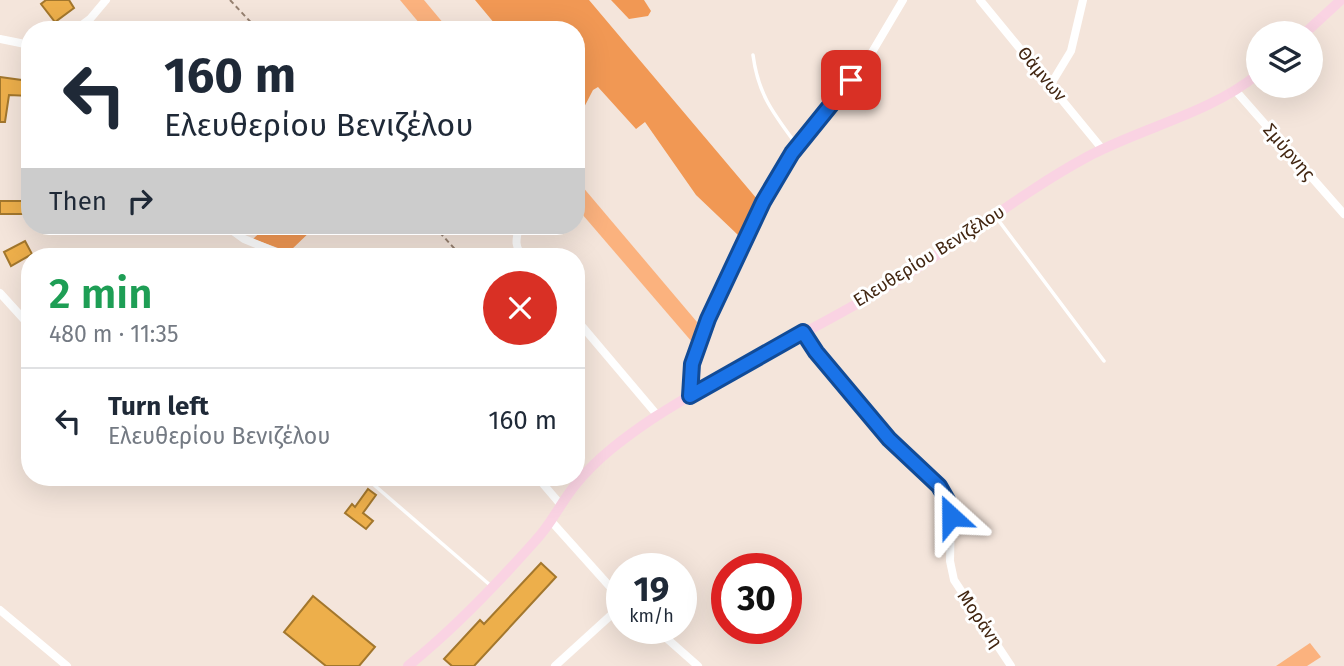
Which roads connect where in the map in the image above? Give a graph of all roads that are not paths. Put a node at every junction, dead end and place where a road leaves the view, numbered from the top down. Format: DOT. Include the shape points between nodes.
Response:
graph roads {
  1 [pos="106,0"];
  2 [pos="903,0"];
  3 [pos="980,0"];
  4 [pos="1083,0"];
  5 [pos="1341,0"];
  6 [pos="87,21"];
  7 [pos="1318,21"];
  8 [pos="0,38"];
  9 [pos="21,43"];
  10 [pos="753,55"];
  11 [pos="1246,82"];
  12 [pos="1051,83"];
  13 [pos="1235,90"];
  14 [pos="797,146"];
  15 [pos="1103,150"];
  16 [pos="1344,214"];
  17 [pos="995,215"];
  18 [pos="238,235"];
  19 [pos="266,248"];
  20 [pos="0,293"];
  21 [pos="21,316"];
  22 [pos="585,330"];
  23 [pos="803,332"];
  24 [pos="1104,361"];
  25 [pos="690,396"];
  26 [pos="658,415"];
  27 [pos="585,474"];
  28 [pos="375,486"];
  29 [pos="545,486"];
  30 [pos="574,486"];
  31 [pos="561,505"];
  32 [pos="551,521"];
  33 [pos="606,582"];
  34 [pos="491,587"];
  35 [pos="0,610"];
  36 [pos="606,620"];
  37 [pos="673,644"];
  38 [pos="67,666"];
  39 [pos="408,666"];
  40 [pos="555,666"];
  41 [pos="698,666"];
  42 [pos="1011,666"];
  1 -- 6 [label="street"];
  2 -- 14 [label="street" via="868,59"];
  3 -- 12 [label="street, Θάμνων"];
  4 -- 12 [label="street" via="1072,51"];
  5 -- 7 [label="main road"];
  8 -- 9 [label="street"];
  10 -- 14 [label="lane" via="756,80"];
  11 -- 13 [label="main road, Ελευθερίου Βενιζέλου"];
  12 -- 15 [label="street, Θάμνων"];
  13 -- 15 [label="main road, Ελευθερίου Βενιζέλου"];
  13 -- 16 [label="street, Σμύρνης"];
  14 -- 25 [label="street" via="763,202 719,294 692,364"];
  15 -- 17 [label="main road, Ελευθερίου Βενιζέλου"];
  17 -- 23 [label="main road, Ελευθερίου Βενιζέλου" via="900,279"];
  17 -- 24 [label="lane"];
  18 -- 19 [label="street"];
  20 -- 21 [label="street"];
  22 -- 26 [label="street"];
  23 -- 25 [label="main road, Ελευθερίου Βενιζέλου"];
  23 -- 42 [label="street, Μοράνη" via="889,439 944,494 951,516 954,580"];
  25 -- 26 [label="main road, Ελευθερίου Βενιζέλου"];
  26 -- 27 [label="main road, Ελευθερίου Βενιζέλου"];
  28 -- 34 [label="lane"];
  29 -- 31 [label="street"];
  30 -- 31 [label="main road, Ελευθερίου Βενιζέλου"];
  31 -- 32 [label="main road, Ελευθερίου Βενιζέλου"];
  32 -- 33 [label="street"];
  32 -- 34 [label="main road, Ελευθερίου Βενιζέλου"];
  34 -- 39 [label="main road, Ελευθερίου Βενιζέλου"];
  35 -- 38 [label="street"];
  36 -- 40 [label="street"];
  37 -- 41 [label="street"];
}
